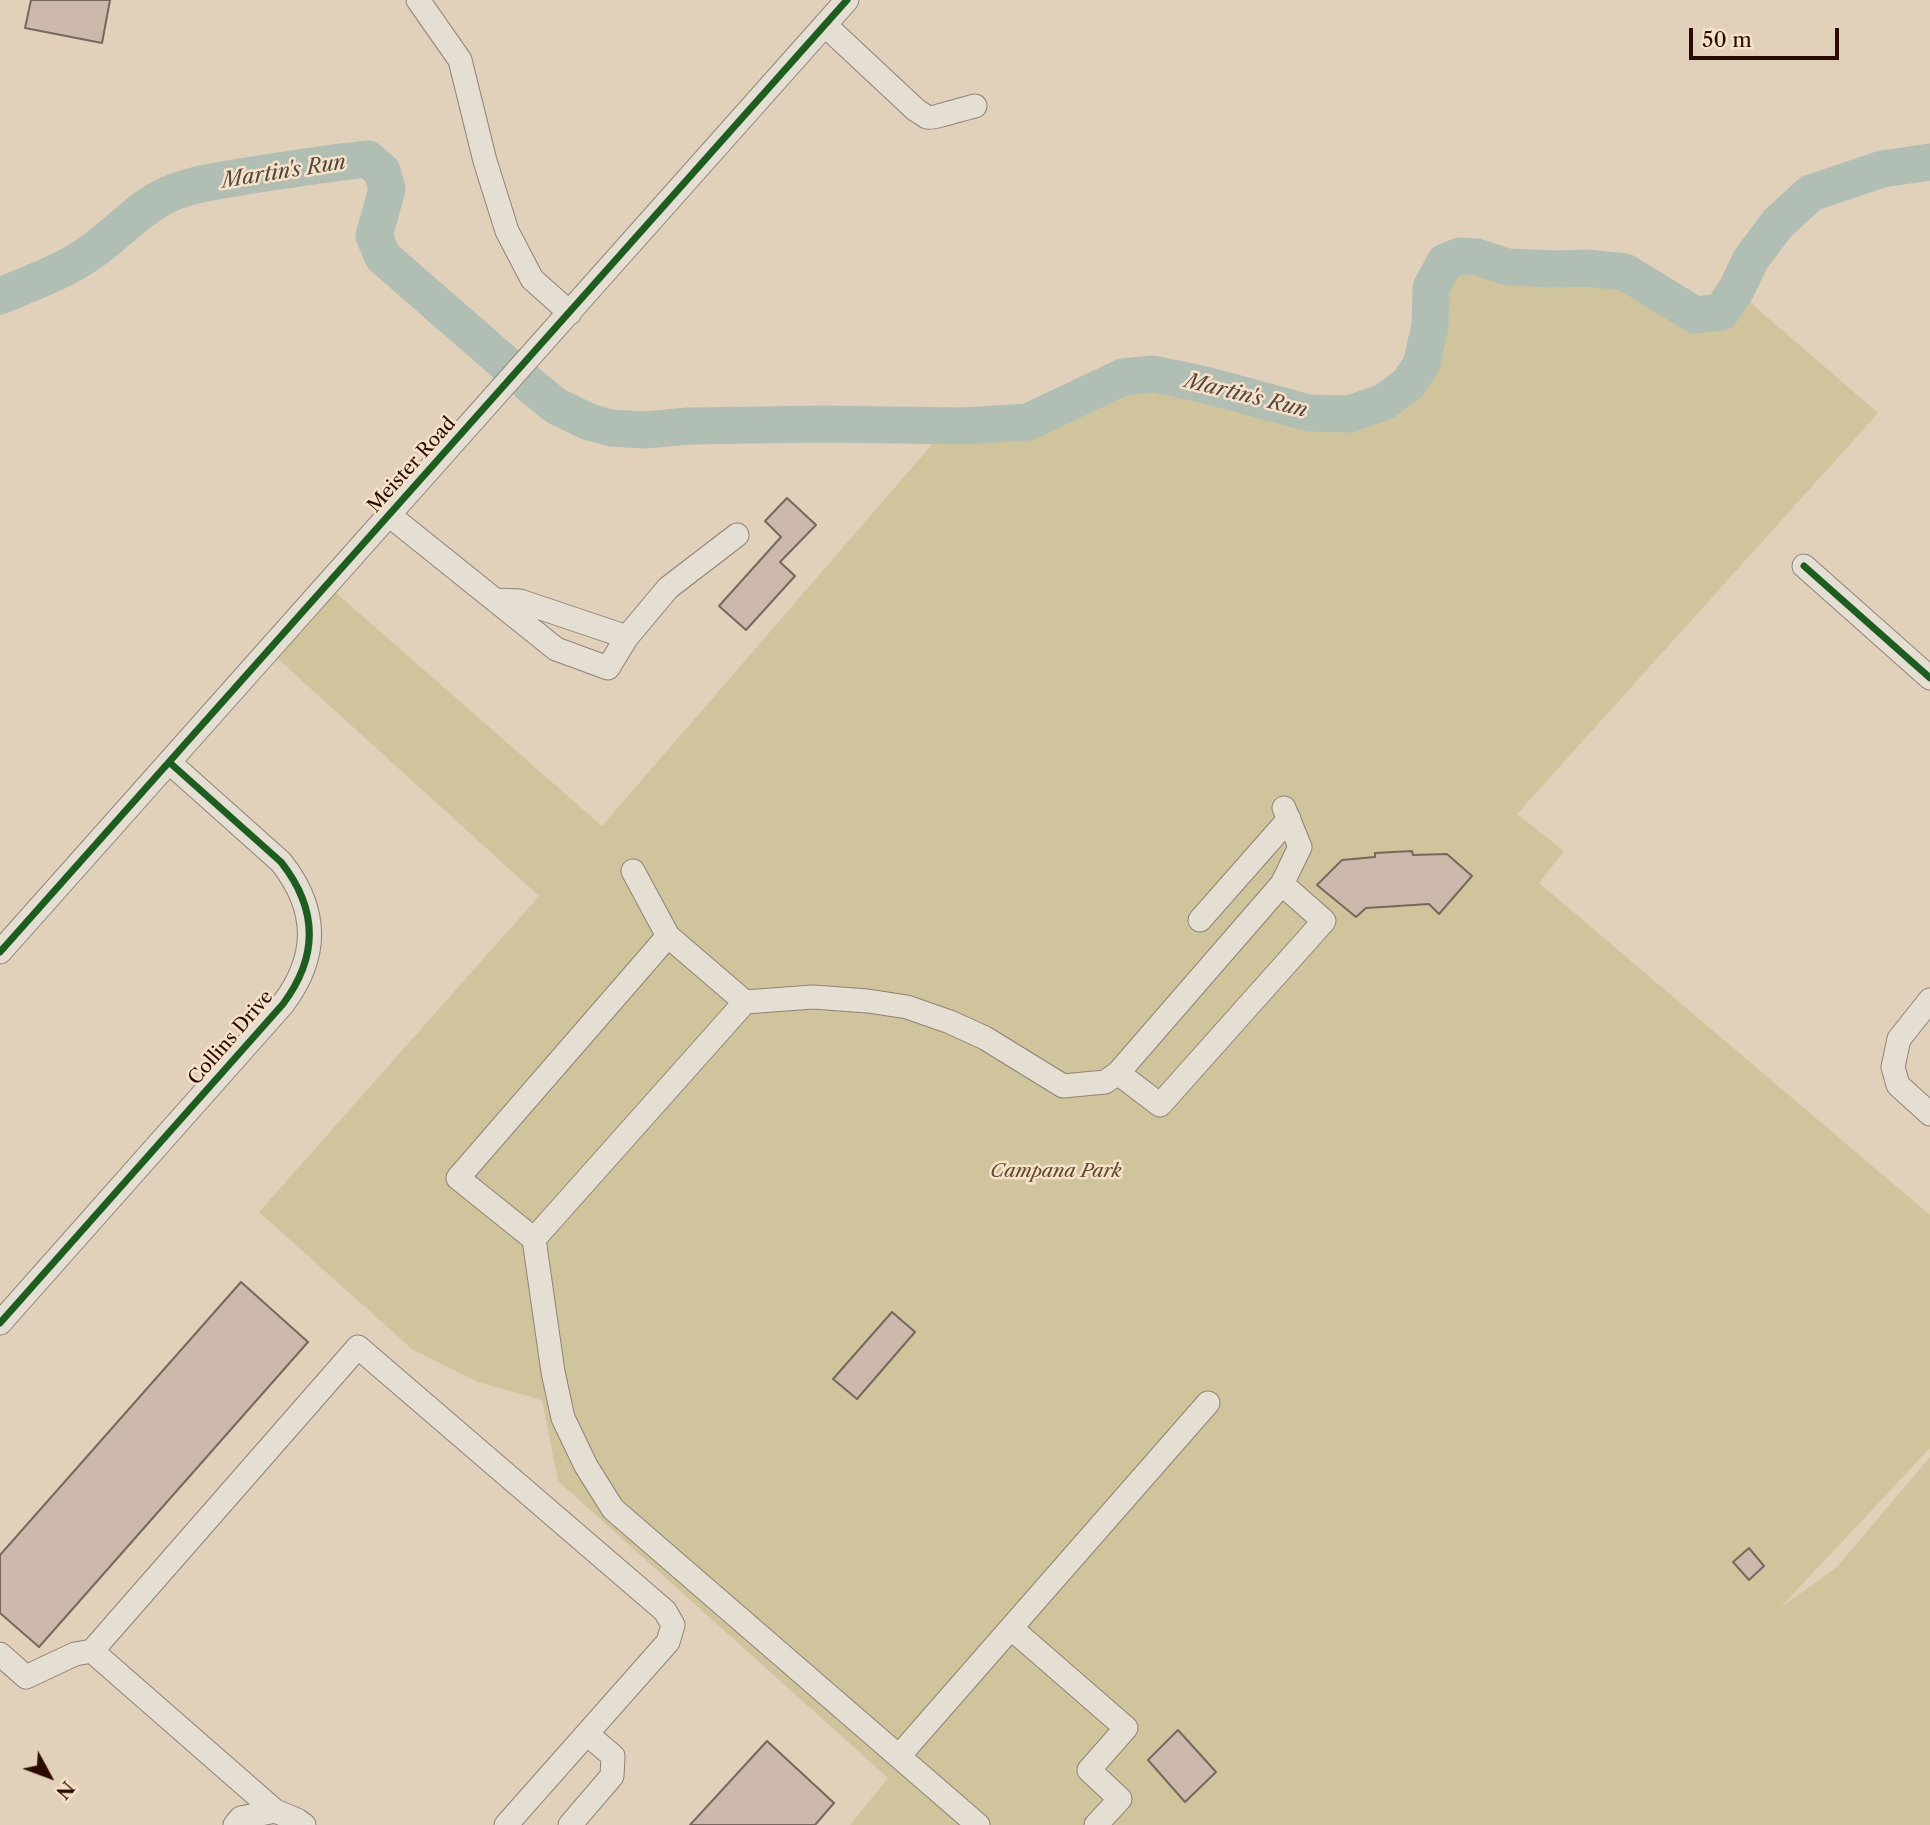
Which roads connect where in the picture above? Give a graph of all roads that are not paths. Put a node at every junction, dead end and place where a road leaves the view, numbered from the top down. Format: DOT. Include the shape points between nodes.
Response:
graph roads {
  1 [pos="418,0"];
  2 [pos="847,0"];
  3 [pos="825,25"];
  4 [pos="975,106"];
  5 [pos="570,313"];
  6 [pos="389,515"];
  7 [pos="737,535"];
  8 [pos="1804,566"];
  9 [pos="496,600"];
  10 [pos="627,637"];
  11 [pos="1930,678"];
  12 [pos="169,762"];
  13 [pos="633,871"];
  14 [pos="1282,884"];
  15 [pos="1200,920"];
  16 [pos="668,936"];
  17 [pos="0,952"];
  18 [pos="1930,1000"];
  19 [pos="745,1002"];
  20 [pos="1118,1073"];
  21 [pos="1930,1114"];
  22 [pos="534,1239"];
  23 [pos="0,1323"];
  24 [pos="1208,1403"];
  25 [pos="1011,1628"];
  26 [pos="92,1651"];
  27 [pos="0,1654"];
  28 [pos="587,1734"];
  29 [pos="899,1756"];
  30 [pos="273,1818"];
  31 [pos="235,1825"];
  32 [pos="304,1825"];
  33 [pos="506,1825"];
  34 [pos="570,1825"];
  35 [pos="978,1825"];
  36 [pos="1096,1825"];
  1 -- 5 [label="street" via="460,60 507,231 531,279"];
  2 -- 3 [label="street, Meister Road"];
  3 -- 4 [label="street" via="926,117"];
  3 -- 5 [label="street, Meister Road"];
  5 -- 6 [label="street, Meister Road"];
  6 -- 9 [label="street"];
  6 -- 12 [label="street, Meister Road"];
  7 -- 10 [label="street" via="668,588"];
  8 -- 11 [label="street"];
  9 -- 10 [label="street" via="520,601"];
  9 -- 10 [label="street" via="556,649 608,668"];
  12 -- 17 [label="street, Meister Road"];
  12 -- 23 [label="street, Collins Drive" via="292,876 310,928 306,964 283,1004"];
  13 -- 16 [label="street"];
  14 -- 15 [label="street" via="1300,847 1286,814"];
  14 -- 20 [label="street"];
  14 -- 20 [label="street" via="1324,921 1160,1105"];
  16 -- 19 [label="street"];
  16 -- 22 [label="street" via="458,1178"];
  18 -- 21 [label="street" via="1899,1039 1893,1067 1898,1085"];
  19 -- 20 [label="street" via="813,998 907,1007 985,1038 1063,1086 1105,1082"];
  19 -- 22 [label="street"];
  22 -- 29 [label="street" via="563,1418 614,1509"];
  24 -- 25 [label="street"];
  25 -- 29 [label="street"];
  25 -- 36 [label="street" via="1126,1728 1089,1770 1120,1799"];
  26 -- 27 [label="street" via="26,1676"];
  26 -- 28 [label="street" via="358,1347 665,1611 673,1625 668,1642"];
  26 -- 30 [label="street"];
  28 -- 33 [label="street"];
  28 -- 34 [label="street" via="613,1756 612,1776"];
  29 -- 35 [label="street"];
  30 -- 31 [label="street" via="242,1818"];
  30 -- 32 [label="street"];
}
